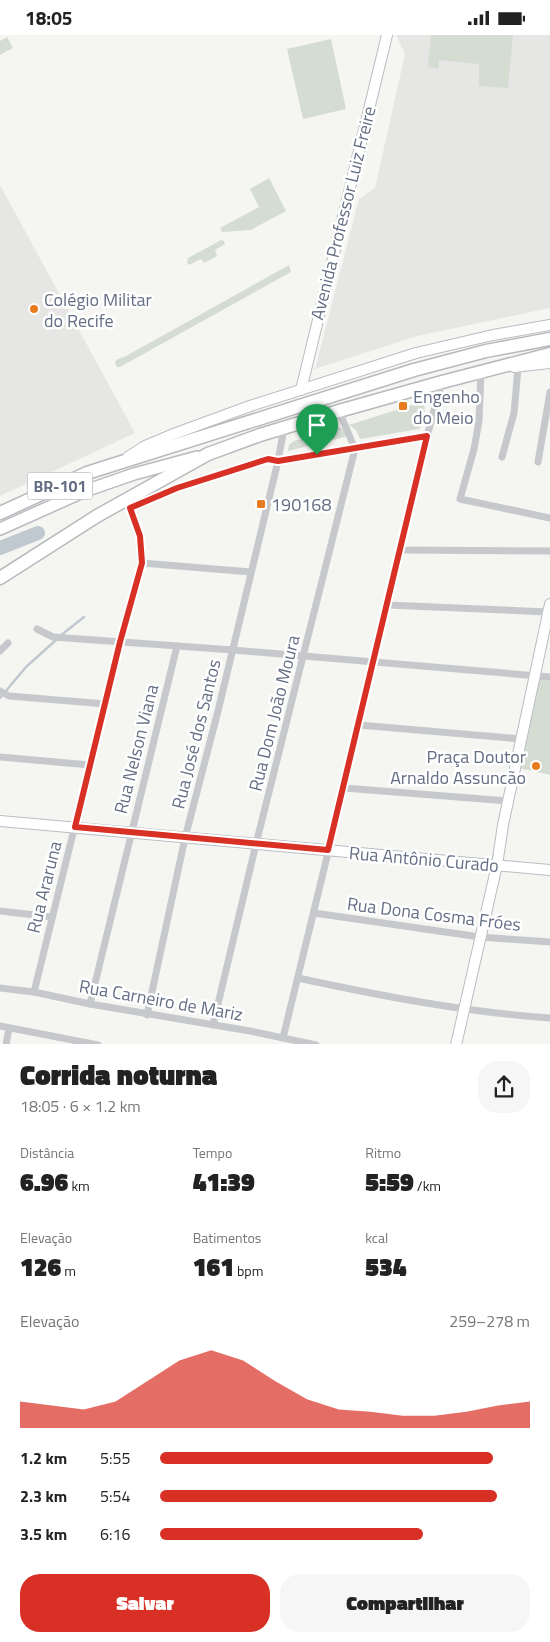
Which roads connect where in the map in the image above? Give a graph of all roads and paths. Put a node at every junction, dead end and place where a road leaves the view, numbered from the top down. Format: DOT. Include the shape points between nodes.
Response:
graph roads {
  1 [pos="387,35"];
  2 [pos="550,325"];
  3 [pos="550,339"];
  4 [pos="550,354"];
  5 [pos="550,363"];
  6 [pos="504,365"];
  7 [pos="518,368"];
  8 [pos="481,372"];
  9 [pos="442,382"];
  10 [pos="300,390"];
  11 [pos="550,392"];
  12 [pos="339,411"];
  13 [pos="284,428"];
  14 [pos="427,436"];
  15 [pos="355,449"];
  16 [pos="208,454"];
  17 [pos="502,457"];
  18 [pos="278,461"];
  19 [pos="122,462"];
  20 [pos="538,462"];
  21 [pos="129,503"];
  22 [pos="0,513"];
  23 [pos="550,518"];
  24 [pos="0,529"];
  25 [pos="400,550"];
  26 [pos="550,551"];
  27 [pos="142,563"];
  28 [pos="251,572"];
  29 [pos="0,578"];
  30 [pos="388,605"];
  31 [pos="549,608"];
  32 [pos="37,629"];
  33 [pos="120,642"];
  34 [pos="8,643"];
  35 [pos="177,646"];
  36 [pos="233,650"];
  37 [pos="0,651"];
  38 [pos="304,656"];
  39 [pos="374,663"];
  40 [pos="533,677"];
  41 [pos="550,677"];
  42 [pos="0,691"];
  43 [pos="106,704"];
  44 [pos="359,725"];
  45 [pos="521,739"];
  46 [pos="0,757"];
  47 [pos="90,765"];
  48 [pos="344,789"];
  49 [pos="508,801"];
  50 [pos="0,821"];
  51 [pos="75,827"];
  52 [pos="131,833"];
  53 [pos="185,838"];
  54 [pos="256,844"];
  55 [pos="328,850"];
  56 [pos="497,865"];
  57 [pos="550,870"];
  58 [pos="0,911"];
  59 [pos="314,913"];
  60 [pos="52,917"];
  61 [pos="480,937"];
  62 [pos="550,942"];
  63 [pos="298,978"];
  64 [pos="0,988"];
  65 [pos="34,992"];
  66 [pos="90,1005"];
  67 [pos="464,1009"];
  68 [pos="147,1015"];
  69 [pos="550,1018"];
  70 [pos="213,1025"];
  71 [pos="0,1026"];
  72 [pos="10,1027"];
  73 [pos="52,1036"];
  74 [pos="283,1039"];
  75 [pos="6,1044"];
  76 [pos="51,1044"];
  77 [pos="93,1044"];
  78 [pos="310,1044"];
  79 [pos="456,1044"];
  1 -- 10 [label="street, Avenida Professor Luiz Freire"];
  2 -- 10 [label="street" via="416,353"];
  3 -- 19 [label="highway, BR-101" via="486,351 414,370"];
  4 -- 6 [label="highway, BR-101"];
  5 -- 7 [label="street"];
  6 -- 7 [label="street"];
  6 -- 8 [label="highway, BR-101"];
  7 -- 17 [label="street" via="514,413"];
  8 -- 9 [label="highway, BR-101"];
  8 -- 23 [label="street" via="474,449 460,499"];
  9 -- 12 [label="highway, BR-101"];
  9 -- 14 [label="street"];
  10 -- 19 [label="street" via="145,445"];
  11 -- 20 [label="street"];
  12 -- 13 [label="highway, BR-101"];
  12 -- 15 [label="street"];
  13 -- 16 [label="highway, BR-101"];
  13 -- 18 [label="street, Rua José dos Santos"];
  14 -- 15 [label="street"];
  14 -- 25 [label="street"];
  15 -- 18 [label="street"];
  15 -- 38 [label="street, Rua Dom João Moura"];
  16 -- 21 [label="highway, BR-101"];
  16 -- 24 [label="main road" via="102,485"];
  18 -- 21 [label="street" via="268,459"];
  18 -- 28 [label="street, Rua José dos Santos"];
  19 -- 22 [label="highway, BR-101" via="87,473"];
  21 -- 27 [label="street, Rua Araruna" via="140,536"];
  21 -- 29 [label="highway, BR-101"];
  25 -- 26 [label="street"];
  25 -- 30 [label="street"];
  27 -- 28 [label="street"];
  27 -- 33 [label="street, Rua Araruna"];
  28 -- 36 [label="street, Rua José dos Santos"];
  30 -- 31 [label="street"];
  30 -- 39 [label="street"];
  31 -- 40 [label="street"];
  32 -- 33 [label="street" via="53,637"];
  33 -- 35 [label="street"];
  33 -- 43 [label="street, Rua Araruna"];
  34 -- 37 [label="street"];
  35 -- 36 [label="street"];
  35 -- 52 [label="street, Rua Nelson Viana"];
  36 -- 38 [label="street"];
  36 -- 53 [label="street, Rua José dos Santos"];
  38 -- 39 [label="street"];
  38 -- 54 [label="street, Rua Dom João Moura"];
  39 -- 40 [label="street"];
  39 -- 44 [label="street"];
  40 -- 41 [label="street"];
  40 -- 45 [label="street"];
  42 -- 43 [label="street" via="9,696"];
  43 -- 47 [label="street, Rua Araruna"];
  44 -- 45 [label="street"];
  44 -- 48 [label="street"];
  45 -- 49 [label="street"];
  46 -- 47 [label="street"];
  47 -- 51 [label="street, Rua Araruna"];
  48 -- 49 [label="street"];
  48 -- 55 [label="street"];
  49 -- 56 [label="street"];
  50 -- 51 [label="street, Rua Antônio Curado"];
  51 -- 52 [label="street, Rua Antônio Curado"];
  51 -- 60 [label="street, Rua Araruna"];
  52 -- 53 [label="street, Rua Antônio Curado"];
  52 -- 66 [label="street, Rua Nelson Viana"];
  53 -- 54 [label="street, Rua Antônio Curado"];
  53 -- 68 [label="street, Rua José dos Santos"];
  54 -- 55 [label="street, Rua Antônio Curado"];
  54 -- 70 [label="street, Rua Dom João Moura"];
  55 -- 56 [label="street, Rua Antônio Curado"];
  55 -- 59 [label="street"];
  56 -- 57 [label="street, Rua Antônio Curado"];
  56 -- 61 [label="street"];
  58 -- 60 [label="street"];
  59 -- 61 [label="street, Rua Dona Cosma Fróes"];
  59 -- 63 [label="street"];
  60 -- 65 [label="street, Rua Araruna"];
  61 -- 62 [label="street, Rua Dona Cosma Fróes"];
  61 -- 67 [label="street"];
  63 -- 67 [label="street"];
  63 -- 74 [label="street"];
  64 -- 65 [label="street, Rua Carneiro de Mariz"];
  65 -- 66 [label="street, Rua Carneiro de Mariz"];
  66 -- 68 [label="street, Rua Carneiro de Mariz"];
  67 -- 69 [label="street"];
  67 -- 79 [label="street"];
  68 -- 70 [label="street, Rua Carneiro de Mariz"];
  70 -- 74 [label="street, Rua Carneiro de Mariz"];
  71 -- 72 [label="street"];
  72 -- 73 [label="street"];
  72 -- 75 [label="street"];
  73 -- 76 [label="street"];
  73 -- 77 [label="street"];
  74 -- 78 [label="street, Rua Carneiro de Mariz"];
}
